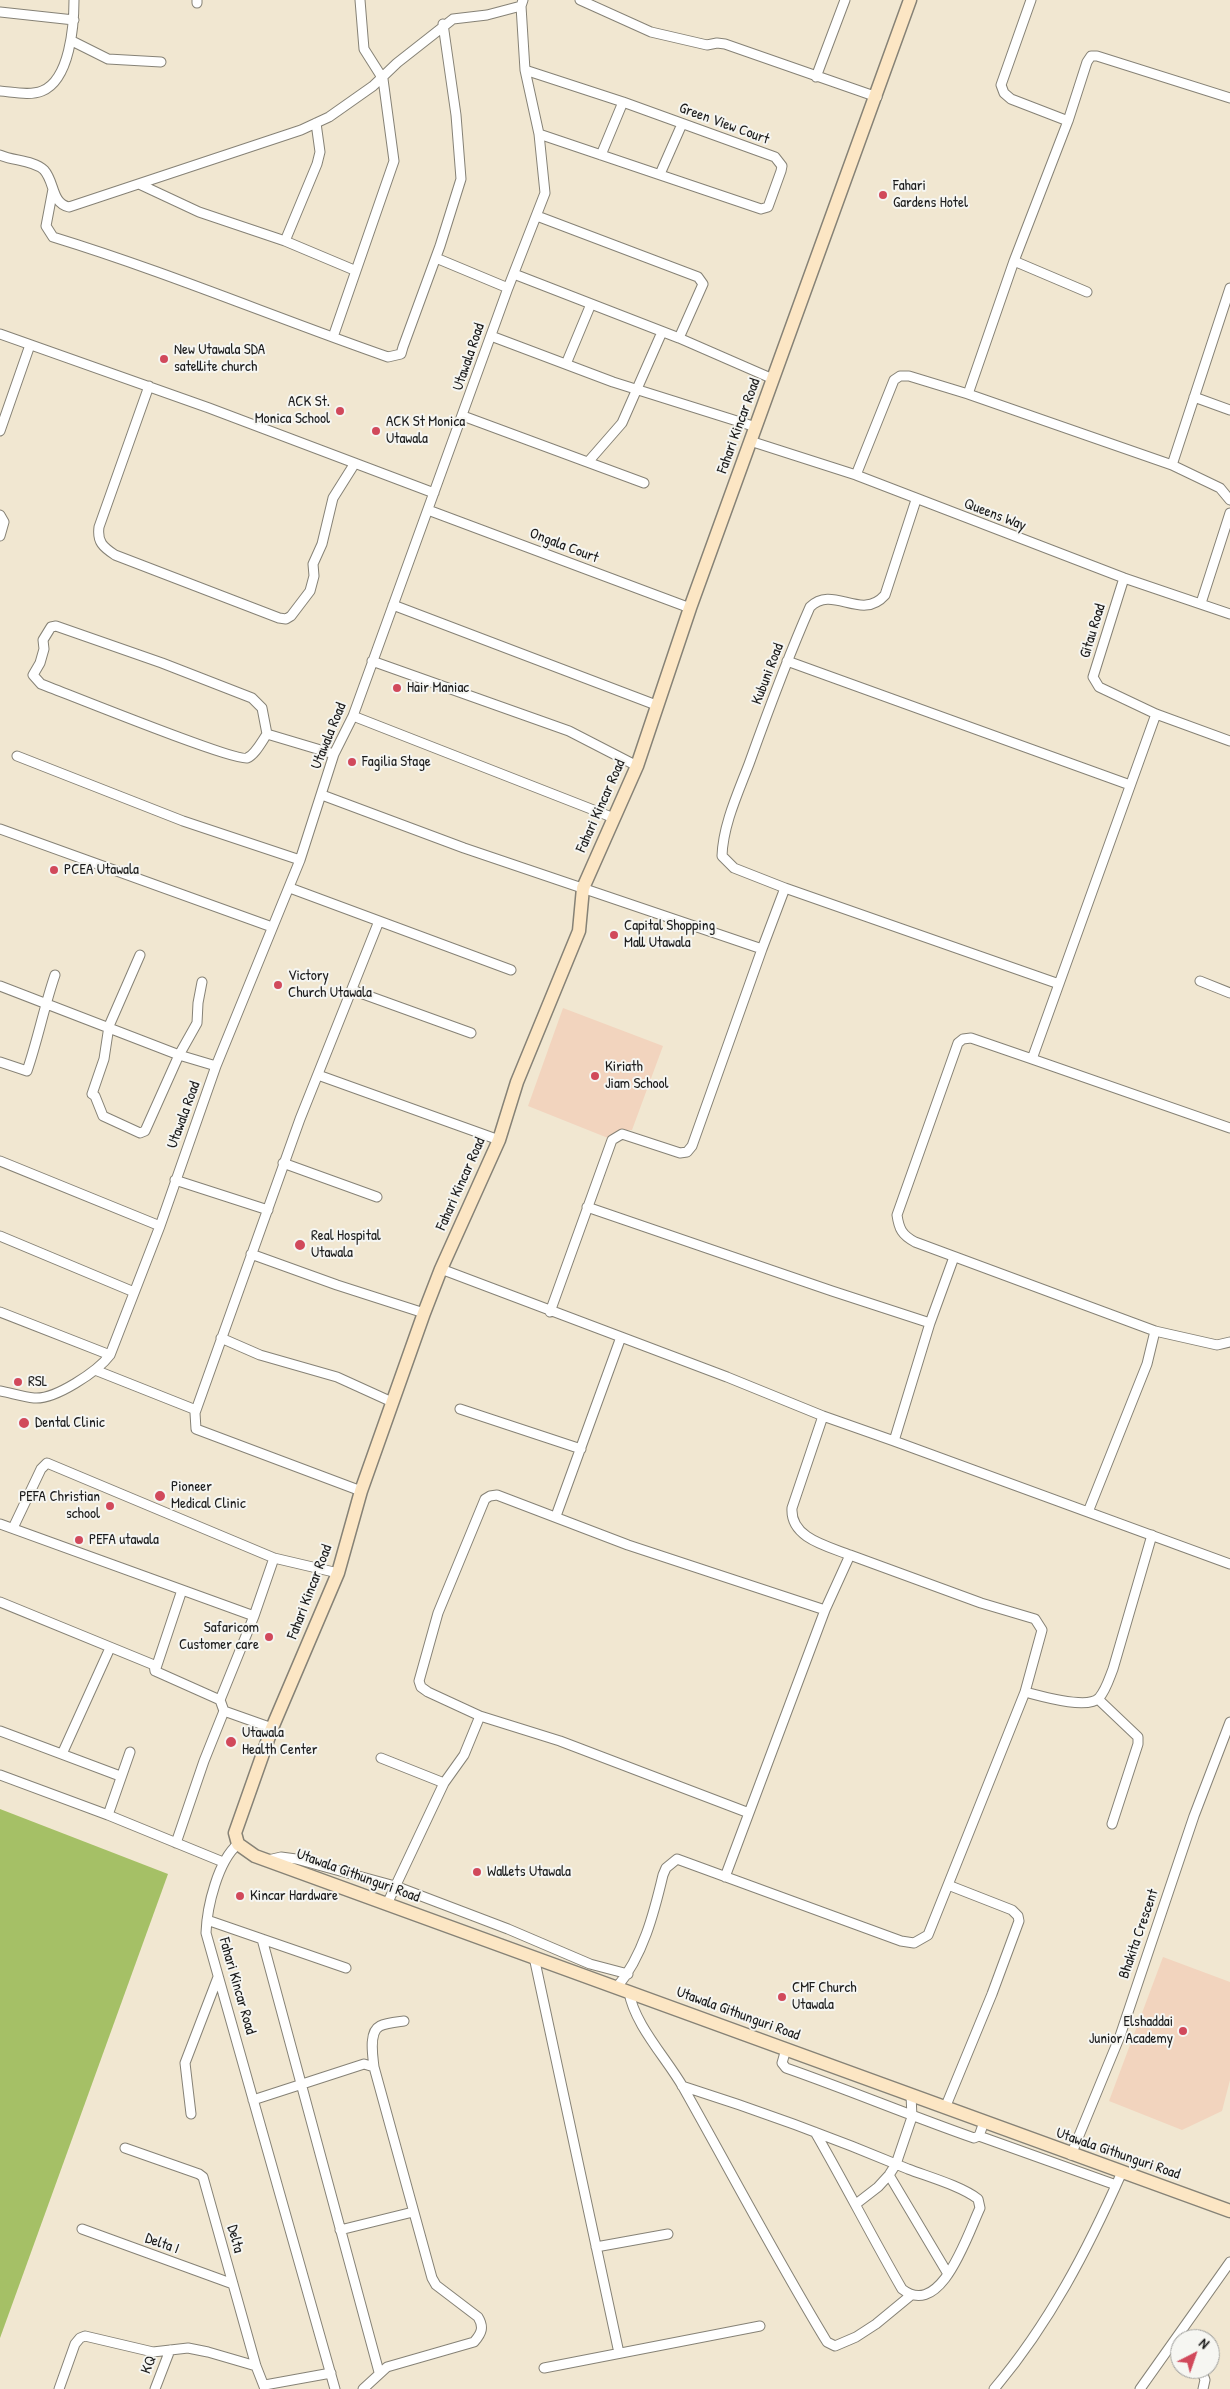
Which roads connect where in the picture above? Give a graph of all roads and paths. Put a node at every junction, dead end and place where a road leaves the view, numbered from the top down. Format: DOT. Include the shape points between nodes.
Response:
graph roads {
  1 [pos="74,0"];
  2 [pos="360,0"];
  3 [pos="580,0"];
  4 [pos="845,0"];
  5 [pos="910,0"];
  6 [pos="1031,0"];
  7 [pos="522,3"];
  8 [pos="0,12"];
  9 [pos="74,20"];
  10 [pos="444,24"];
  11 [pos="72,40"];
  12 [pos="161,62"];
  13 [pos="525,70"];
  14 [pos="816,77"];
  15 [pos="383,78"];
  16 [pos="0,91"];
  17 [pos="877,98"];
  18 [pos="1230,98"];
  19 [pos="623,102"];
  20 [pos="1068,121"];
  21 [pos="316,123"];
  22 [pos="682,124"];
  23 [pos="539,134"];
  24 [pos="0,155"];
  25 [pos="601,155"];
  26 [pos="660,174"];
  27 [pos="139,184"];
  28 [pos="53,189"];
  29 [pos="537,216"];
  30 [pos="285,241"];
  31 [pos="436,258"];
  32 [pos="1014,261"];
  33 [pos="354,270"];
  34 [pos="514,274"];
  35 [pos="508,288"];
  36 [pos="1230,288"];
  37 [pos="1088,292"];
  38 [pos="591,304"];
  39 [pos="662,332"];
  40 [pos="0,334"];
  41 [pos="491,336"];
  42 [pos="333,338"];
  43 [pos="679,338"];
  44 [pos="30,345"];
  45 [pos="566,364"];
  46 [pos="773,379"];
  47 [pos="149,386"];
  48 [pos="637,389"];
  49 [pos="968,394"];
  50 [pos="1194,397"];
  51 [pos="1230,410"];
  52 [pos="463,416"];
  53 [pos="756,427"];
  54 [pos="0,431"];
  55 [pos="750,441"];
  56 [pos="588,462"];
  57 [pos="355,463"];
  58 [pos="1172,466"];
  59 [pos="856,476"];
  60 [pos="644,483"];
  61 [pos="434,493"];
  62 [pos="916,500"];
  63 [pos="1230,500"];
  64 [pos="428,510"];
  65 [pos="1230,513"];
  66 [pos="0,515"];
  67 [pos="0,536"];
  68 [pos="1124,578"];
  69 [pos="1201,603"];
  70 [pos="393,605"];
  71 [pos="690,608"];
  72 [pos="1230,614"];
  73 [pos="787,661"];
  74 [pos="372,662"];
  75 [pos="656,705"];
  76 [pos="1156,714"];
  77 [pos="353,716"];
  78 [pos="266,734"];
  79 [pos="1230,741"];
  80 [pos="334,754"];
  81 [pos="17,756"];
  82 [pos="637,766"];
  83 [pos="1130,785"];
  84 [pos="322,795"];
  85 [pos="614,818"];
  86 [pos="0,829"];
  87 [pos="300,860"];
  88 [pos="290,888"];
  89 [pos="583,888"];
  90 [pos="785,888"];
  91 [pos="379,921"];
  92 [pos="272,927"];
  93 [pos="762,949"];
  94 [pos="140,955"];
  95 [pos="511,970"];
  96 [pos="55,975"];
  97 [pos="1200,981"];
  98 [pos="202,982"];
  99 [pos="1059,984"];
  100 [pos="0,986"];
  101 [pos="352,990"];
  102 [pos="1230,993"];
  103 [pos="45,1003"];
  104 [pos="109,1026"];
  105 [pos="471,1034"];
  106 [pos="179,1055"];
  107 [pos="1032,1059"];
  108 [pos="0,1062"];
  109 [pos="216,1066"];
  110 [pos="318,1075"];
  111 [pos="1229,1126"];
  112 [pos="499,1140"];
  113 [pos="0,1161"];
  114 [pos="283,1163"];
  115 [pos="175,1180"];
  116 [pos="377,1197"];
  117 [pos="587,1207"];
  118 [pos="268,1210"];
  119 [pos="160,1226"];
  120 [pos="0,1236"];
  121 [pos="251,1254"];
  122 [pos="954,1257"];
  123 [pos="441,1269"];
  124 [pos="134,1292"];
  125 [pos="0,1312"];
  126 [pos="550,1312"];
  127 [pos="424,1313"];
  128 [pos="930,1323"];
  129 [pos="1155,1331"];
  130 [pos="621,1337"];
  131 [pos="221,1338"];
  132 [pos="1230,1342"];
  133 [pos="110,1355"];
  134 [pos="95,1370"];
  135 [pos="0,1391"];
  136 [pos="392,1402"];
  137 [pos="460,1408"];
  138 [pos="196,1410"];
  139 [pos="823,1416"];
  140 [pos="894,1441"];
  141 [pos="581,1449"];
  142 [pos="361,1491"];
  143 [pos="1088,1512"];
  144 [pos="556,1516"];
  145 [pos="0,1524"];
  146 [pos="13,1528"];
  147 [pos="1152,1535"];
  148 [pos="850,1555"];
  149 [pos="274,1558"];
  150 [pos="1230,1564"];
  151 [pos="338,1573"];
  152 [pos="182,1590"];
  153 [pos="0,1602"];
  154 [pos="825,1610"];
  155 [pos="254,1616"];
  156 [pos="110,1648"];
  157 [pos="155,1671"];
  158 [pos="1025,1692"];
  159 [pos="1098,1699"];
  160 [pos="220,1700"];
  161 [pos="224,1711"];
  162 [pos="480,1716"];
  163 [pos="1230,1722"];
  164 [pos="272,1728"];
  165 [pos="0,1731"];
  166 [pos="130,1752"];
  167 [pos="62,1754"];
  168 [pos="381,1758"];
  169 [pos="0,1775"];
  170 [pos="120,1776"];
  171 [pos="444,1783"];
  172 [pos="749,1813"];
  173 [pos="108,1815"];
  174 [pos="1112,1824"];
  175 [pos="176,1844"];
  176 [pos="238,1844"];
  177 [pos="266,1860"];
  178 [pos="223,1862"];
  179 [pos="340,1870"];
  180 [pos="725,1877"];
  181 [pos="335,1885"];
  182 [pos="948,1885"];
  183 [pos="395,1886"];
  184 [pos="387,1904"];
  185 [pos="206,1920"];
  186 [pos="508,1929"];
  187 [pos="262,1939"];
  188 [pos="502,1945"];
  189 [pos="534,1957"];
  190 [pos="346,1968"];
  191 [pos="587,1970"];
  192 [pos="628,1974"];
  193 [pos="218,1977"];
  194 [pos="616,1987"];
  195 [pos="629,1992"];
  196 [pos="404,2021"];
  197 [pos="786,2049"];
  198 [pos="374,2068"];
  199 [pos="853,2074"];
  200 [pos="300,2085"];
  201 [pos="682,2086"];
  202 [pos="847,2090"];
  203 [pos="911,2095"];
  204 [pos="253,2100"];
  205 [pos="945,2108"];
  206 [pos="191,2114"];
  207 [pos="912,2117"];
  208 [pos="984,2122"];
  209 [pos="815,2132"];
  210 [pos="979,2136"];
  211 [pos="125,2148"];
  212 [pos="1071,2155"];
  213 [pos="896,2164"];
  214 [pos="1122,2172"];
  215 [pos="889,2175"];
  216 [pos="1116,2185"];
  217 [pos="856,2204"];
  218 [pos="1230,2211"];
  219 [pos="414,2212"];
  220 [pos="82,2229"];
  221 [pos="340,2230"];
  222 [pos="668,2234"];
  223 [pos="596,2247"];
  224 [pos="1230,2262"];
  225 [pos="948,2274"];
  226 [pos="233,2284"];
  227 [pos="910,2296"];
  228 [pos="760,2326"];
  229 [pos="1187,2329"];
  230 [pos="170,2350"];
  231 [pos="1170,2351"];
  232 [pos="619,2353"];
  233 [pos="256,2366"];
  234 [pos="544,2368"];
  235 [pos="379,2372"];
  236 [pos="331,2373"];
  237 [pos="372,2380"];
  238 [pos="265,2387"];
  239 [pos="58,2389"];
  240 [pos="155,2389"];
  241 [pos="335,2389"];
  242 [pos="363,2389"];
  243 [pos="376,2389"];
  244 [pos="994,2389"];
  245 [pos="1140,2389"];
  1 -- 9 [label="street"];
  2 -- 15 [label="street" via="364,49"];
  3 -- 14 [label="street" via="650,32 707,45 725,44"];
  4 -- 14 [label="street"];
  5 -- 17 [label="street, Fahari Kincar Road"];
  6 -- 20 [label="street" via="1001,85 1011,99"];
  7 -- 10 [label="street"];
  7 -- 13 [label="street, Utawala Road"];
  8 -- 9 [label="street"];
  9 -- 11 [label="street"];
  10 -- 15 [label="street"];
  10 -- 31 [label="street" via="461,179"];
  11 -- 12 [label="street" via="108,60"];
  11 -- 16 [label="street" via="62,69 52,85 34,93"];
  13 -- 19 [label="street, Green View Court"];
  13 -- 23 [label="street, Utawala Road"];
  14 -- 17 [label="street"];
  15 -- 21 [label="street"];
  15 -- 33 [label="street" via="394,161"];
  17 -- 46 [label="street, Fahari Kincar Road"];
  18 -- 20 [label="street" via="1091,56 1086,62"];
  19 -- 22 [label="street, Green View Court"];
  19 -- 25 [label="street"];
  20 -- 32 [label="street"];
  21 -- 27 [label="street"];
  21 -- 30 [label="street" via="320,152 317,164"];
  22 -- 26 [label="street"];
  22 -- 26 [label="street, Green View Court" via="775,157 782,171 768,207 761,209"];
  23 -- 25 [label="street, Green View Court"];
  23 -- 29 [label="street, Utawala Road" via="545,192"];
  24 -- 28 [label="street" via="38,166 46,173"];
  25 -- 26 [label="street, Green View Court"];
  27 -- 28 [label="street" via="69,207 58,200"];
  27 -- 30 [label="street" via="199,212"];
  28 -- 42 [label="street" via="46,226 54,237 192,283"];
  29 -- 34 [label="street, Utawala Road"];
  29 -- 43 [label="street" via="698,276 703,284"];
  30 -- 33 [label="street"];
  31 -- 35 [label="street"];
  31 -- 42 [label="street" via="400,354 388,357"];
  32 -- 37 [label="street"];
  32 -- 49 [label="street"];
  33 -- 42 [label="street"];
  34 -- 35 [label="street, Utawala Road"];
  34 -- 38 [label="street"];
  35 -- 41 [label="street, Utawala Road"];
  36 -- 50 [label="street"];
  38 -- 39 [label="street"];
  38 -- 45 [label="street"];
  39 -- 43 [label="street"];
  39 -- 48 [label="street"];
  40 -- 44 [label="street"];
  41 -- 45 [label="street"];
  41 -- 52 [label="street, Utawala Road"];
  43 -- 46 [label="street"];
  44 -- 47 [label="street"];
  44 -- 54 [label="street"];
  45 -- 48 [label="street"];
  46 -- 53 [label="street, Fahari Kincar Road"];
  47 -- 57 [label="street"];
  47 -- 57 [label="street" via="99,527 101,544 115,555 279,618 291,616 310,591 314,576 312,564 322,544 333,498"];
  48 -- 53 [label="street"];
  48 -- 56 [label="street" via="622,423"];
  49 -- 58 [label="street"];
  49 -- 59 [label="street" via="909,376 894,380"];
  50 -- 51 [label="street"];
  50 -- 58 [label="street"];
  52 -- 56 [label="street"];
  52 -- 61 [label="street, Utawala Road"];
  53 -- 55 [label="street, Fahari Kincar Road"];
  55 -- 59 [label="street, Queens Way"];
  55 -- 71 [label="street, Fahari Kincar Road"];
  56 -- 60 [label="street"];
  57 -- 61 [label="street"];
  58 -- 63 [label="street" via="1220,488"];
  59 -- 62 [label="street, Queens Way"];
  61 -- 64 [label="street, Utawala Road"];
  62 -- 68 [label="street, Queens Way"];
  62 -- 73 [label="street, Kubuni Road" via="885,595 878,603 867,606 825,598 815,601"];
  64 -- 70 [label="street, Utawala Road"];
  64 -- 71 [label="street, Ongala Court"];
  65 -- 69 [label="street"];
  66 -- 67 [label="street" via="4,522"];
  68 -- 69 [label="street, Queens Way"];
  68 -- 76 [label="street, Gitau Road" via="1093,677 1099,687"];
  69 -- 72 [label="street, Queens Way"];
  70 -- 74 [label="street, Utawala Road"];
  70 -- 75 [label="street"];
  71 -- 75 [label="street, Fahari Kincar Road"];
  73 -- 83 [label="street"];
  73 -- 90 [label="street, Kubuni Road" via="725,832 722,856 734,868"];
  74 -- 77 [label="street, Utawala Road"];
  74 -- 82 [label="street" via="569,731"];
  75 -- 82 [label="street, Fahari Kincar Road"];
  76 -- 79 [label="street, Gitau Road"];
  76 -- 83 [label="street"];
  77 -- 80 [label="street, Utawala Road"];
  77 -- 85 [label="street"];
  78 -- 78 [label="street" via="262,708 252,698 56,626 51,627 43,640 44,649 33,675 41,684 241,758 251,756"];
  78 -- 80 [label="street"];
  80 -- 84 [label="street, Utawala Road"];
  81 -- 87 [label="street" via="183,821"];
  82 -- 85 [label="street, Fahari Kincar Road"];
  83 -- 99 [label="street"];
  84 -- 87 [label="street, Utawala Road"];
  84 -- 89 [label="street"];
  85 -- 89 [label="street, Fahari Kincar Road"];
  86 -- 92 [label="street"];
  87 -- 88 [label="street, Utawala Road"];
  88 -- 91 [label="street"];
  88 -- 92 [label="street, Utawala Road"];
  89 -- 93 [label="street"];
  89 -- 112 [label="street, Fahari Kincar Road" via="579,931 517,1082"];
  90 -- 93 [label="street"];
  90 -- 99 [label="street"];
  91 -- 95 [label="street"];
  91 -- 101 [label="street"];
  92 -- 109 [label="street, Utawala Road"];
  93 -- 117 [label="street" via="692,1146 680,1153 618,1135 612,1140"];
  94 -- 104 [label="street"];
  96 -- 103 [label="street"];
  97 -- 102 [label="street"];
  98 -- 106 [label="street" via="197,1023"];
  99 -- 107 [label="street"];
  100 -- 103 [label="street"];
  101 -- 105 [label="street"];
  101 -- 110 [label="street"];
  103 -- 104 [label="street"];
  103 -- 108 [label="street" via="39,1036 27,1071"];
  104 -- 106 [label="street"];
  104 -- 106 [label="street" via="104,1059 92,1094 96,1096 103,1116 140,1133 145,1131"];
  106 -- 109 [label="street"];
  107 -- 111 [label="street"];
  107 -- 122 [label="street" via="971,1038 958,1044 897,1215 900,1230 906,1237"];
  109 -- 115 [label="street, Utawala Road"];
  110 -- 112 [label="street"];
  110 -- 114 [label="street"];
  112 -- 123 [label="street, Fahari Kincar Road"];
  113 -- 119 [label="street"];
  114 -- 116 [label="street"];
  114 -- 118 [label="street"];
  115 -- 118 [label="street"];
  115 -- 119 [label="street, Utawala Road"];
  117 -- 126 [label="street"];
  117 -- 128 [label="street"];
  118 -- 121 [label="street"];
  119 -- 124 [label="street, Utawala Road"];
  120 -- 124 [label="street"];
  121 -- 127 [label="street"];
  121 -- 131 [label="street"];
  122 -- 128 [label="street"];
  122 -- 129 [label="street"];
  123 -- 126 [label="street"];
  123 -- 127 [label="street, Fahari Kincar Road"];
  124 -- 133 [label="street, Utawala Road"];
  125 -- 133 [label="street"];
  126 -- 130 [label="street"];
  127 -- 136 [label="street, Fahari Kincar Road"];
  128 -- 140 [label="street"];
  129 -- 132 [label="street" via="1217,1345"];
  129 -- 143 [label="street" via="1147,1364"];
  130 -- 139 [label="street"];
  130 -- 141 [label="street"];
  131 -- 136 [label="street" via="260,1355 337,1378"];
  131 -- 138 [label="street"];
  133 -- 134 [label="street, Utawala Road"];
  134 -- 135 [label="street, Utawala Road" via="46,1397"];
  134 -- 138 [label="street"];
  136 -- 142 [label="street, Fahari Kincar Road"];
  137 -- 141 [label="street"];
  138 -- 142 [label="street" via="196,1429"];
  139 -- 140 [label="street"];
  139 -- 148 [label="street" via="792,1508 792,1518 801,1532"];
  140 -- 143 [label="street"];
  141 -- 144 [label="street"];
  142 -- 151 [label="street, Fahari Kincar Road"];
  143 -- 147 [label="street"];
  144 -- 154 [label="street" via="637,1548"];
  144 -- 162 [label="street" via="497,1495 485,1499 438,1613 419,1680 421,1688"];
  145 -- 146 [label="street"];
  146 -- 149 [label="street" via="46,1463"];
  146 -- 152 [label="street"];
  147 -- 150 [label="street"];
  147 -- 159 [label="street" via="1113,1669"];
  148 -- 154 [label="street"];
  148 -- 158 [label="street" via="1036,1619 1042,1630"];
  149 -- 151 [label="street"];
  149 -- 155 [label="street"];
  151 -- 164 [label="street, Fahari Kincar Road"];
  152 -- 155 [label="street"];
  152 -- 157 [label="street"];
  153 -- 156 [label="street"];
  154 -- 172 [label="street"];
  155 -- 160 [label="street"];
  156 -- 157 [label="street" via="154,1664"];
  156 -- 167 [label="street"];
  157 -- 160 [label="street"];
  158 -- 159 [label="street" via="1086,1703"];
  158 -- 182 [label="street"];
  159 -- 174 [label="street" via="1138,1736"];
  160 -- 161 [label="street"];
  161 -- 164 [label="street"];
  161 -- 175 [label="street"];
  162 -- 171 [label="street" via="464,1755"];
  162 -- 172 [label="street" via="560,1741"];
  163 -- 212 [label="street, Bhakita Crescent" via="1120,2036"];
  164 -- 176 [label="street, Fahari Kincar Road" via="235,1833"];
  165 -- 167 [label="street"];
  166 -- 170 [label="street"];
  167 -- 170 [label="street"];
  168 -- 171 [label="street"];
  169 -- 173 [label="street"];
  170 -- 173 [label="street"];
  171 -- 183 [label="street"];
  172 -- 180 [label="street"];
  173 -- 175 [label="street"];
  175 -- 178 [label="street"];
  176 -- 177 [label="street, Utawala Githunguri Road" via="250,1854"];
  176 -- 178 [label="street, Fahari Kincar Road"];
  177 -- 179 [label="street" via="281,1857"];
  177 -- 181 [label="street, Utawala Githunguri Road"];
  178 -- 185 [label="street, Fahari Kincar Road"];
  179 -- 181 [label="street"];
  179 -- 183 [label="street"];
  180 -- 182 [label="street" via="914,1943 928,1935"];
  180 -- 192 [label="street" via="677,1859 666,1868 652,1920"];
  181 -- 184 [label="street, Utawala Githunguri Road"];
  182 -- 205 [label="street" via="1012,1910 1019,1921"];
  183 -- 184 [label="street"];
  183 -- 186 [label="street"];
  184 -- 188 [label="street, Utawala Githunguri Road"];
  185 -- 187 [label="street"];
  185 -- 193 [label="street, Fahari Kincar Road" via="208,1944"];
  186 -- 188 [label="street"];
  186 -- 191 [label="street"];
  187 -- 190 [label="street"];
  187 -- 200 [label="street"];
  188 -- 189 [label="street, Utawala Githunguri Road"];
  189 -- 191 [label="street, Utawala Githunguri Road"];
  189 -- 223 [label="street"];
  191 -- 192 [label="street"];
  191 -- 194 [label="street, Utawala Githunguri Road"];
  192 -- 194 [label="street"];
  193 -- 204 [label="street, Fahari Kincar Road"];
  193 -- 206 [label="street" via="186,2057"];
  194 -- 195 [label="street, Utawala Githunguri Road"];
  195 -- 197 [label="street, Utawala Githunguri Road"];
  195 -- 201 [label="street" via="650,2037"];
  196 -- 198 [label="street" via="380,2026 376,2031"];
  197 -- 199 [label="street, Utawala Githunguri Road"];
  197 -- 202 [label="street" via="782,2063 786,2068"];
  198 -- 200 [label="street" via="364,2064"];
  198 -- 219 [label="street"];
  199 -- 202 [label="street"];
  199 -- 203 [label="street, Utawala Githunguri Road"];
  200 -- 204 [label="street"];
  200 -- 221 [label="street"];
  201 -- 209 [label="street"];
  201 -- 227 [label="street" via="827,2342 835,2346 856,2337"];
  202 -- 207 [label="street"];
  203 -- 205 [label="street, Utawala Githunguri Road"];
  203 -- 207 [label="street"];
  204 -- 236 [label="street, Fahari Kincar Road"];
  205 -- 208 [label="street, Utawala Githunguri Road"];
  207 -- 210 [label="street" via="974,2138"];
  207 -- 213 [label="street"];
  208 -- 210 [label="street"];
  208 -- 212 [label="street, Utawala Githunguri Road"];
  209 -- 213 [label="street"];
  209 -- 217 [label="street"];
  210 -- 216 [label="street"];
  211 -- 226 [label="street, Delta" via="203,2177"];
  212 -- 214 [label="street, Utawala Githunguri Road"];
  213 -- 215 [label="street"];
  213 -- 225 [label="street" via="974,2196 981,2203"];
  214 -- 216 [label="street"];
  214 -- 218 [label="street, Utawala Githunguri Road"];
  215 -- 217 [label="street"];
  215 -- 225 [label="street"];
  216 -- 244 [label="street" via="1093,2237 1061,2294"];
  217 -- 227 [label="street" via="865,2226 902,2289"];
  219 -- 221 [label="street"];
  219 -- 235 [label="street" via="436,2285 478,2317 483,2324 482,2331 474,2342"];
  220 -- 226 [label="street, Delta I"];
  221 -- 235 [label="street"];
  222 -- 223 [label="street"];
  223 -- 232 [label="street"];
  224 -- 229 [label="street"];
  225 -- 227 [label="street" via="930,2294"];
  226 -- 233 [label="street, Delta"];
  228 -- 232 [label="street"];
  230 -- 233 [label="street" via="188,2348"];
  230 -- 239 [label="street" via="153,2352 86,2336 80,2338"];
  230 -- 240 [label="street, KQ"];
  231 -- 245 [label="street"];
  232 -- 234 [label="street"];
  233 -- 238 [label="street, Delta"];
  235 -- 237 [label="street"];
  236 -- 238 [label="street"];
  236 -- 241 [label="street, Fahari Kincar Road"];
  237 -- 242 [label="street"];
  237 -- 243 [label="street"];
}
